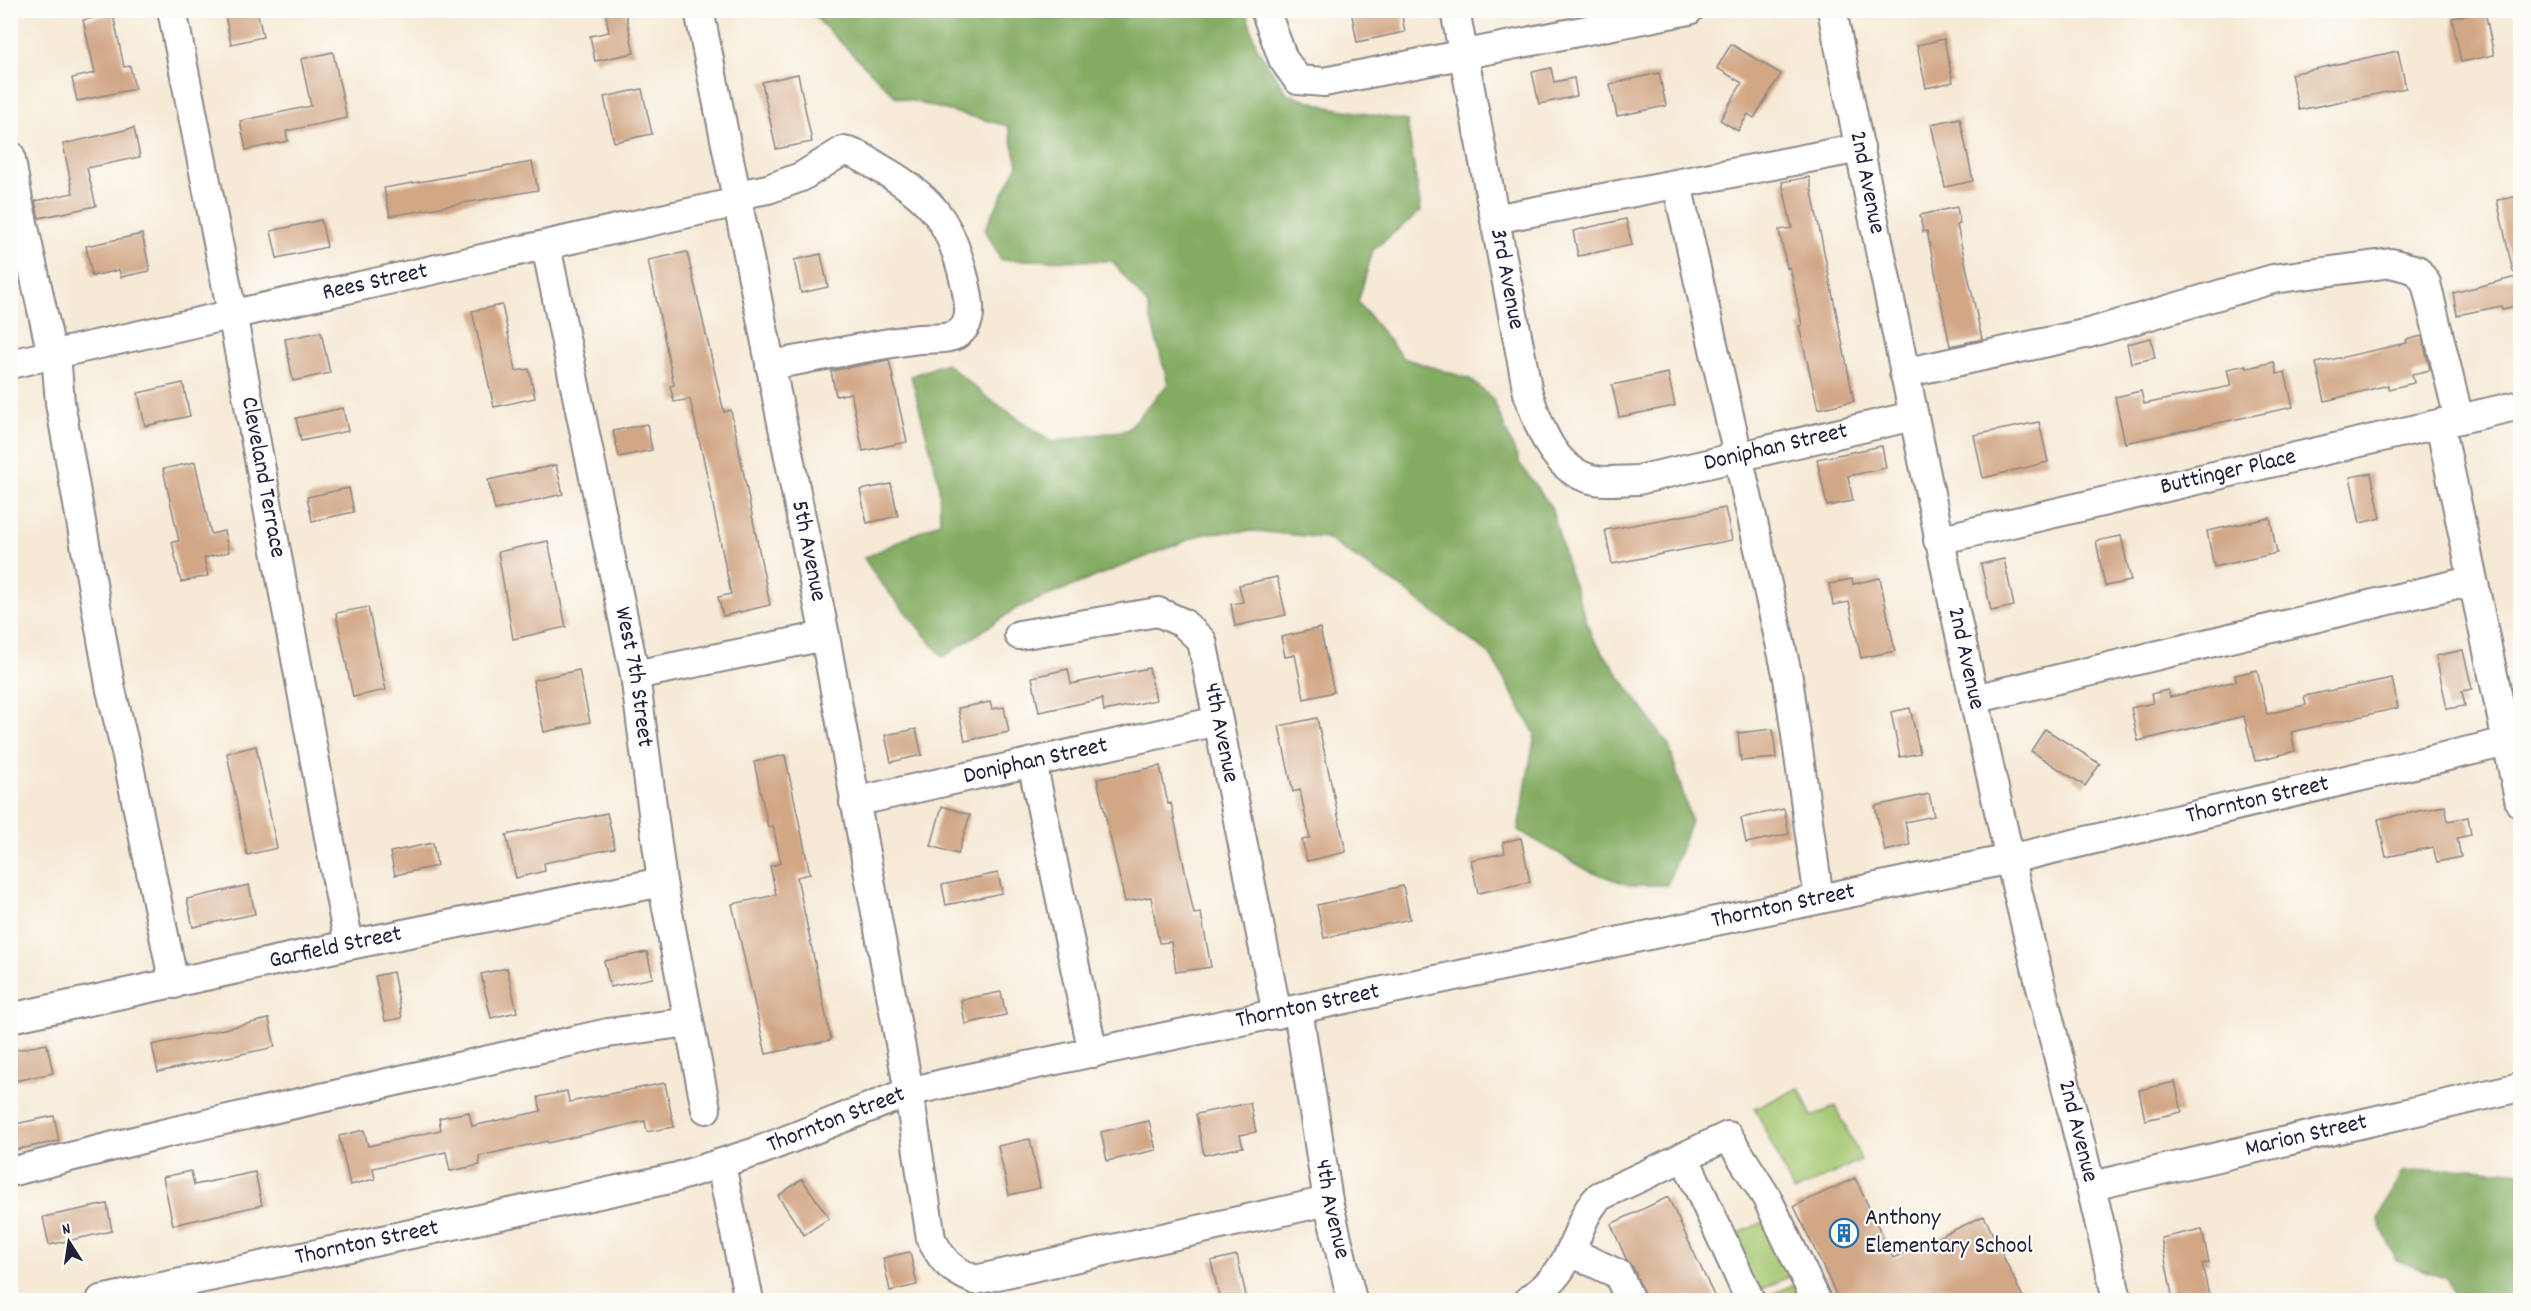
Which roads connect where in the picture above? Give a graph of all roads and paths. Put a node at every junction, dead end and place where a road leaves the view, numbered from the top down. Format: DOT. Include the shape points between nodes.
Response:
graph roads {
  1 [pos="172,10"];
  2 [pos="699,10"];
  3 [pos="1265,10"];
  4 [pos="1455,10"];
  5 [pos="1689,10"];
  6 [pos="1832,10"];
  7 [pos="1464,53"];
  8 [pos="1860,148"];
  9 [pos="10,155"];
  10 [pos="1677,184"];
  11 [pos="737,198"];
  12 [pos="1495,219"];
  13 [pos="546,246"];
  14 [pos="231,313"];
  15 [pos="54,354"];
  16 [pos="10,364"];
  17 [pos="770,365"];
  18 [pos="1904,373"];
  19 [pos="2520,405"];
  20 [pos="1913,416"];
  21 [pos="2449,422"];
  22 [pos="1739,456"];
  23 [pos="1638,480"];
  24 [pos="1938,540"];
  25 [pos="2475,588"];
  26 [pos="1019,635"];
  27 [pos="825,636"];
  28 [pos="635,675"];
  29 [pos="1974,699"];
  30 [pos="1218,721"];
  31 [pos="2514,740"];
  32 [pos="1032,762"];
  33 [pos="854,802"];
  34 [pos="2520,803"];
  35 [pos="2010,859"];
  36 [pos="662,882"];
  37 [pos="1819,899"];
  38 [pos="349,945"];
  39 [pos="174,984"];
  40 [pos="1288,1012"];
  41 [pos="10,1018"];
  42 [pos="689,1022"];
  43 [pos="1093,1053"];
  44 [pos="2520,1087"];
  45 [pos="909,1092"];
  46 [pos="706,1109"];
  47 [pos="1684,1156"];
  48 [pos="721,1165"];
  49 [pos="10,1172"];
  50 [pos="2092,1186"];
  51 [pos="1328,1201"];
  52 [pos="1571,1252"];
  53 [pos="101,1300"];
  54 [pos="750,1300"];
  55 [pos="1352,1300"];
  56 [pos="1529,1300"];
  57 [pos="1630,1300"];
  58 [pos="1750,1300"];
  59 [pos="1816,1300"];
  60 [pos="2117,1300"];
  1 -- 14 [label="street, Cleveland Terrace"];
  2 -- 11 [label="street, 5th Avenue"];
  3 -- 7 [label="street" via="1283,59 1298,80 1324,82"];
  4 -- 7 [label="street, 3rd Avenue"];
  5 -- 7 [label="street"];
  6 -- 8 [label="street, 2nd Avenue"];
  7 -- 12 [label="street, 3rd Avenue"];
  8 -- 10 [label="street"];
  8 -- 18 [label="street, 2nd Avenue"];
  9 -- 15 [label="street"];
  10 -- 12 [label="street"];
  10 -- 22 [label="street"];
  11 -- 13 [label="street, Rees Street"];
  11 -- 17 [label="street, 5th Avenue"];
  11 -- 17 [label="street, Rees Street" via="801,177 843,151 856,153 923,195 947,226 968,297 969,319 961,332 947,337 887,343"];
  12 -- 23 [label="street, 3rd Avenue" via="1528,393 1538,422 1561,464 1592,480"];
  13 -- 14 [label="street, Rees Street"];
  13 -- 28 [label="street, West 7th Street"];
  14 -- 15 [label="street, Rees Street"];
  14 -- 38 [label="street, Cleveland Terrace"];
  15 -- 16 [label="street, Rees Street"];
  15 -- 39 [label="street" via="111,690"];
  17 -- 27 [label="street, 5th Avenue"];
  18 -- 20 [label="street, 2nd Avenue"];
  18 -- 21 [label="street" via="2089,333 2273,279 2391,263 2417,270 2427,283"];
  19 -- 21 [label="street, Buttinger Place"];
  20 -- 22 [label="street, Doniphan Street"];
  20 -- 24 [label="street, 2nd Avenue"];
  21 -- 24 [label="street, Buttinger Place"];
  21 -- 25 [label="street"];
  22 -- 23 [label="street, Doniphan Street"];
  22 -- 37 [label="street" via="1788,678"];
  24 -- 29 [label="street, 2nd Avenue"];
  25 -- 29 [label="street" via="2457,584"];
  25 -- 31 [label="street"];
  26 -- 30 [label="street, 4th Avenue" via="1158,612 1183,623 1202,641"];
  27 -- 28 [label="street"];
  27 -- 33 [label="street, 5th Avenue"];
  28 -- 36 [label="street, West 7th Street"];
  29 -- 35 [label="street, 2nd Avenue"];
  30 -- 32 [label="street, Doniphan Street"];
  30 -- 40 [label="street, 4th Avenue"];
  31 -- 34 [label="street"];
  31 -- 35 [label="street, Thornton Street"];
  32 -- 33 [label="street, Doniphan Street"];
  32 -- 43 [label="street"];
  33 -- 45 [label="street, 5th Avenue"];
  35 -- 37 [label="street, Thornton Street"];
  35 -- 50 [label="street, 2nd Avenue"];
  36 -- 38 [label="street, Garfield Street"];
  36 -- 42 [label="street, West 7th Street"];
  37 -- 40 [label="street, Thornton Street"];
  38 -- 39 [label="street, Garfield Street"];
  39 -- 41 [label="street, Garfield Street"];
  40 -- 43 [label="street, Thornton Street"];
  40 -- 51 [label="street, 4th Avenue"];
  42 -- 46 [label="street, West 7th Street"];
  42 -- 49 [label="street" via="586,1038"];
  43 -- 45 [label="street, Thornton Street"];
  44 -- 50 [label="street, Marion Street"];
  45 -- 48 [label="street, Thornton Street"];
  45 -- 51 [label="street, 5th Avenue" via="932,1239 953,1271 975,1280"];
  47 -- 52 [label="street" via="1600,1196 1589,1207"];
  47 -- 58 [label="street"];
  47 -- 59 [label="street" via="1728,1136 1767,1198"];
  48 -- 53 [label="street, Thornton Street" via="663,1181"];
  48 -- 54 [label="street"];
  50 -- 60 [label="street, 2nd Avenue"];
  51 -- 55 [label="street, 4th Avenue"];
  52 -- 56 [label="street" via="1554,1279"];
  52 -- 57 [label="street" via="1618,1274"];
}
